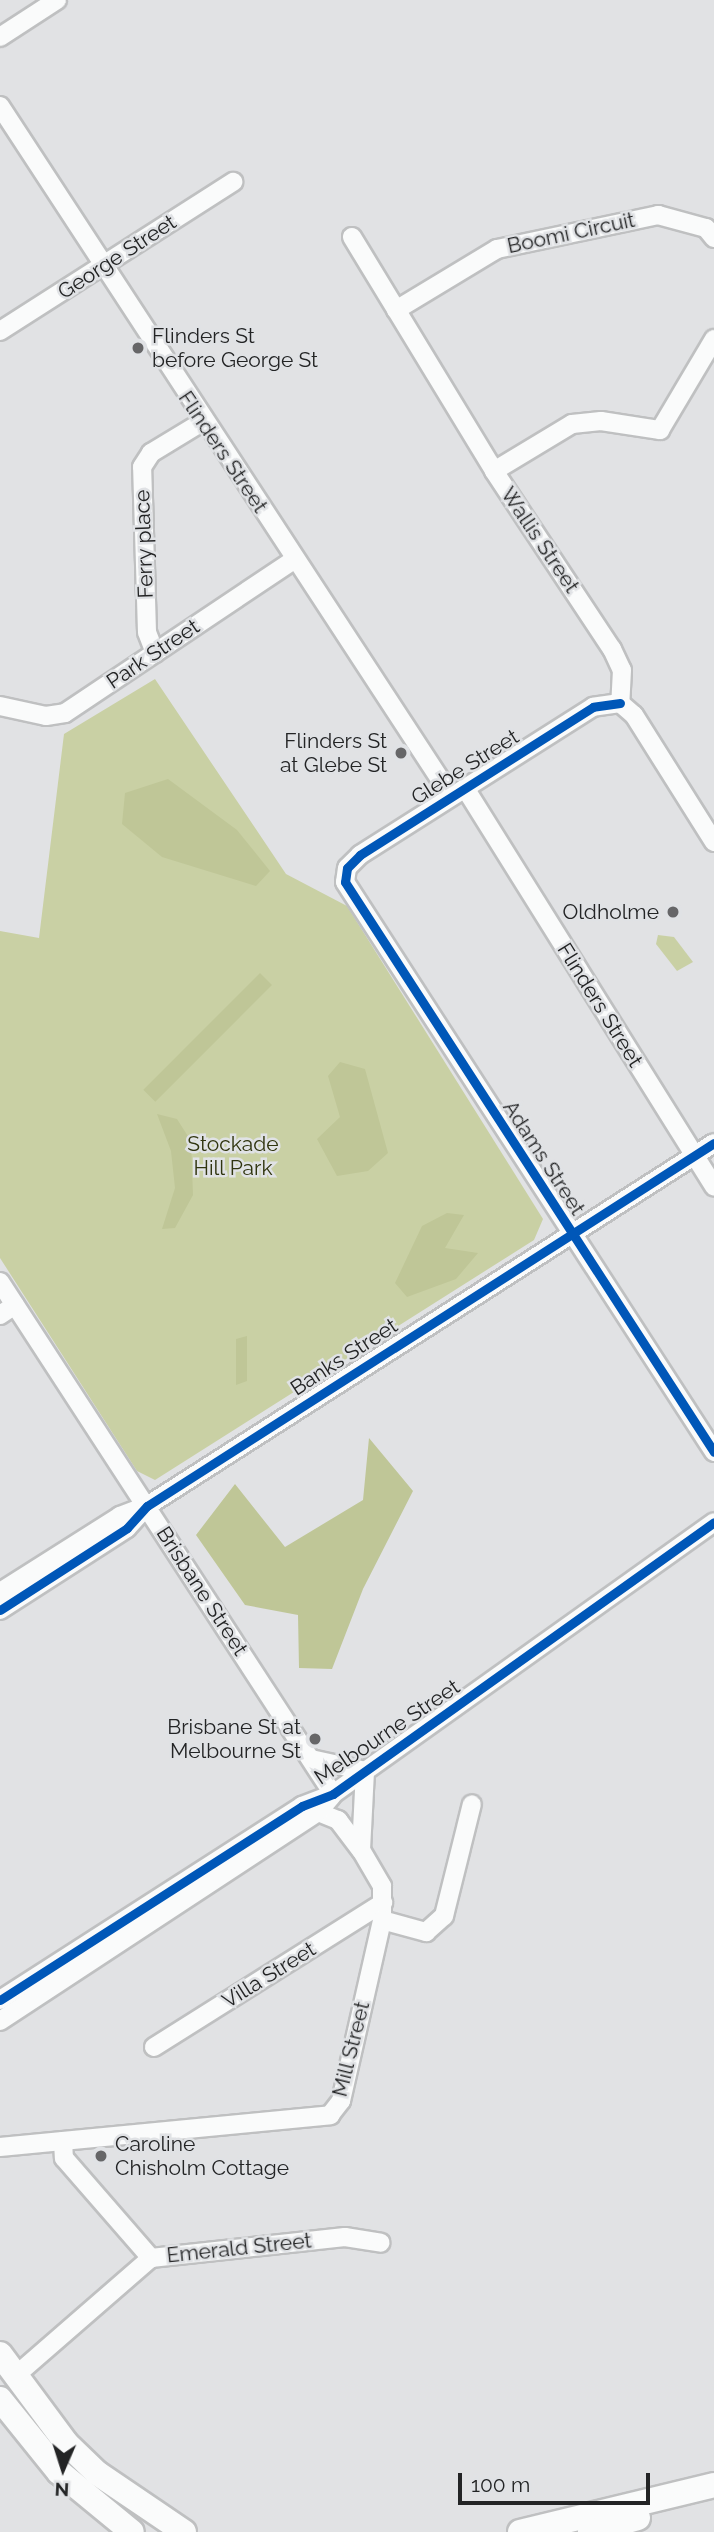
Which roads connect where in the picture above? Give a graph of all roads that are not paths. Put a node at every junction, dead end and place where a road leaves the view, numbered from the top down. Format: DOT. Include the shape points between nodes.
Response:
graph roads {
  1 [pos="57,0"];
  2 [pos="0,37"];
  3 [pos="0,106"];
  4 [pos="233,182"];
  5 [pos="352,237"];
  6 [pos="714,238"];
  7 [pos="103,266"];
  8 [pos="396,310"];
  9 [pos="0,331"];
  10 [pos="714,339"];
  11 [pos="202,422"];
  12 [pos="494,471"];
  13 [pos="295,559"];
  14 [pos="155,653"];
  15 [pos="620,703"];
  16 [pos="0,706"];
  17 [pos="458,792"];
  18 [pos="714,842"];
  19 [pos="345,882"];
  20 [pos="714,1143"];
  21 [pos="694,1156"];
  22 [pos="714,1187"];
  23 [pos="571,1234"];
  24 [pos="0,1282"];
  25 [pos="8,1310"];
  26 [pos="714,1452"];
  27 [pos="147,1506"];
  28 [pos="714,1522"];
  29 [pos="0,1592"];
  30 [pos="0,1610"];
  31 [pos="311,1759"];
  32 [pos="365,1771"];
  33 [pos="333,1794"];
  34 [pos="472,1804"];
  35 [pos="318,1812"];
  36 [pos="361,1850"];
  37 [pos="382,1911"];
  38 [pos="0,2000"];
  39 [pos="0,2021"];
  40 [pos="154,2047"];
  41 [pos="63,2141"];
  42 [pos="0,2147"];
  43 [pos="381,2243"];
  44 [pos="151,2258"];
  45 [pos="0,2354"];
  46 [pos="7,2383"];
  47 [pos="0,2399"];
  48 [pos="714,2485"];
  49 [pos="714,2501"];
  50 [pos="132,2532"];
  51 [pos="184,2532"];
  52 [pos="520,2532"];
  53 [pos="590,2532"];
  1 -- 2 [label="street"];
  3 -- 7 [label="street, Flinders Street"];
  4 -- 7 [label="street, George Street"];
  5 -- 8 [label="street, Wallis Street"];
  6 -- 8 [label="street, Boomi Circuit" via="706,228 658,215 497,249"];
  7 -- 9 [label="street, George Street"];
  7 -- 11 [label="street, Flinders Street"];
  8 -- 12 [label="street, Wallis Street"];
  10 -- 12 [label="street" via="660,430 601,421 572,424"];
  11 -- 13 [label="street, Flinders Street"];
  11 -- 14 [label="street, Ferry place" via="151,453 142,467 147,632"];
  12 -- 15 [label="street, Wallis Street" via="612,649 622,670"];
  13 -- 14 [label="street, Park Street"];
  13 -- 17 [label="street, Flinders Street"];
  14 -- 16 [label="street, Park Street" via="65,713 46,716"];
  15 -- 17 [label="street, Glebe Street" via="593,707"];
  15 -- 18 [label="street" via="634,715"];
  17 -- 19 [label="street, Glebe Street" via="360,855 347,868"];
  17 -- 21 [label="street, Flinders Street"];
  19 -- 23 [label="street, Adams Street"];
  20 -- 21 [label="street, Banks Street"];
  21 -- 22 [label="street, Flinders Street"];
  21 -- 23 [label="street, Banks Street"];
  23 -- 26 [label="street, Adams Street"];
  23 -- 27 [label="street, Banks Street"];
  24 -- 25 [label="street, Brisbane Street"];
  25 -- 27 [label="street, Brisbane Street"];
  27 -- 29 [label="street, Banks Street" via="120,1516"];
  27 -- 30 [label="street, Banks Street" via="127,1528"];
  27 -- 31 [label="street, Brisbane Street"];
  28 -- 32 [label="street, Melbourne Street"];
  31 -- 32 [label="street"];
  31 -- 33 [label="street, Brisbane Street"];
  32 -- 33 [label="street, Melbourne Street"];
  32 -- 36 [label="street"];
  33 -- 35 [label="street, Melbourne Street"];
  33 -- 38 [label="street, Melbourne Street" via="302,1807"];
  34 -- 37 [label="street" via="444,1916 426,1932"];
  35 -- 36 [label="street" via="338,1820"];
  35 -- 39 [label="street, Melbourne Street"];
  36 -- 37 [label="street" via="382,1886"];
  37 -- 40 [label="street, Villa Street"];
  37 -- 41 [label="street, Mill Street" via="341,2101 330,2115"];
  41 -- 42 [label="street, Mill Street"];
  41 -- 44 [label="street" via="64,2158"];
  43 -- 44 [label="street, Emerald Street" via="345,2237"];
  44 -- 46 [label="street, Emerald Street"];
  45 -- 46 [label="highway"];
  46 -- 51 [label="highway" via="97,2473"];
  47 -- 50 [label="highway" via="59,2472"];
  48 -- 52 [label="highway"];
  49 -- 53 [label="highway"];
}
